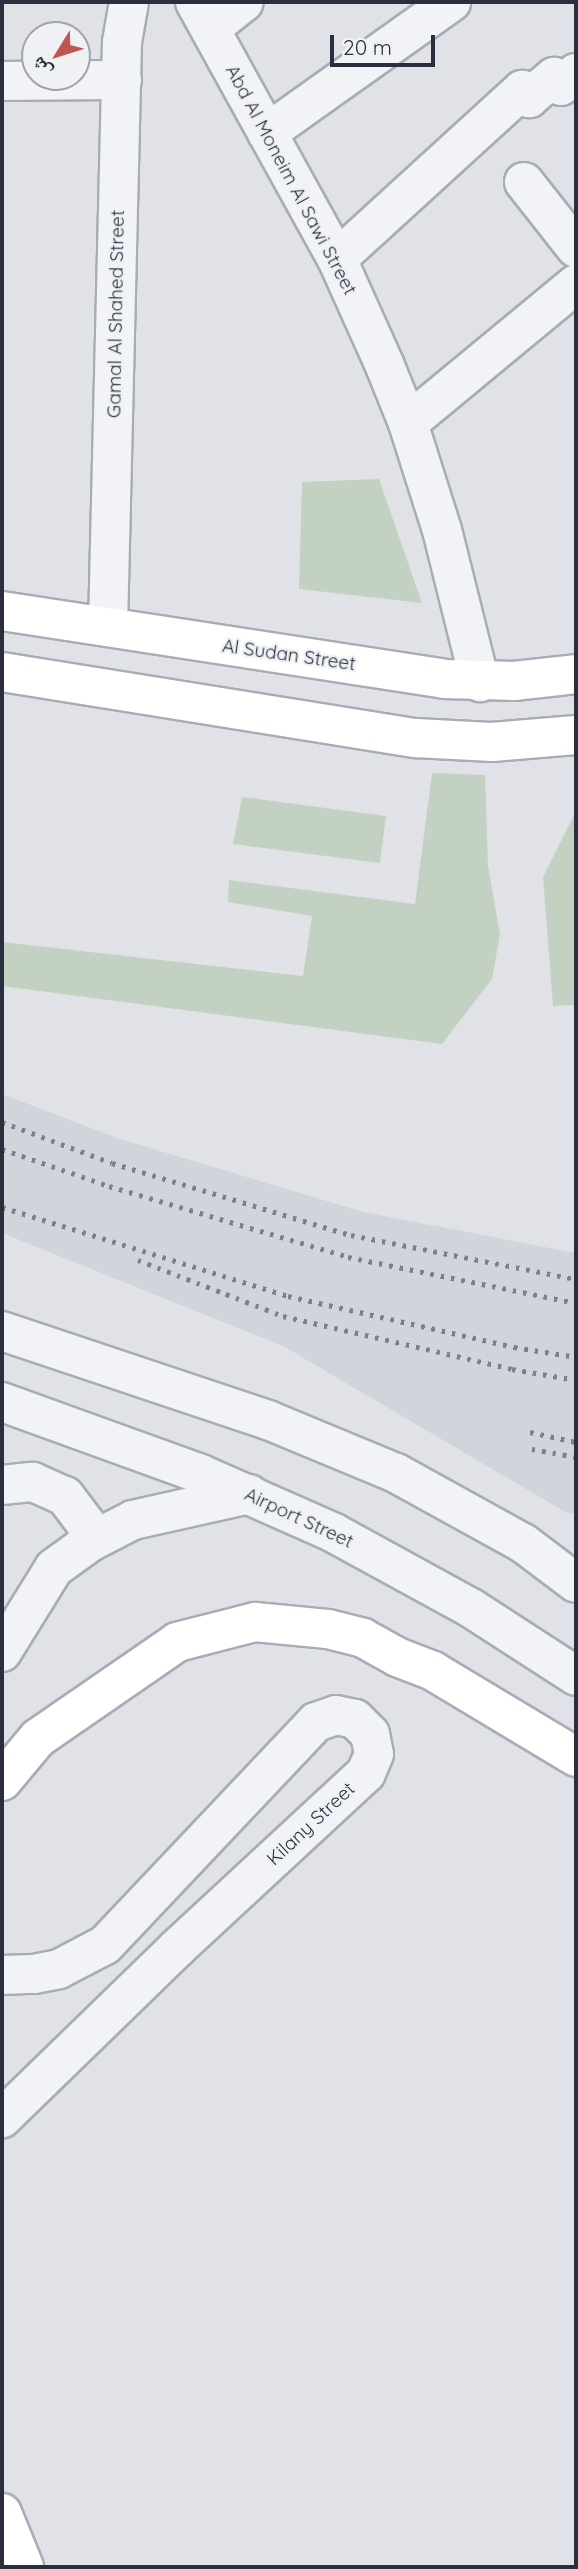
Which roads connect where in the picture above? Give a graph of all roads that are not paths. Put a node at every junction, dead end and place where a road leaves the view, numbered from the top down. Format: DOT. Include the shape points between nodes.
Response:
graph roads {
  1 [pos="129,2"];
  2 [pos="244,2"];
  3 [pos="451,2"];
  4 [pos="202,15"];
  5 [pos="576,73"];
  6 [pos="122,80"];
  7 [pos="2,81"];
  8 [pos="267,133"];
  9 [pos="524,182"];
  10 [pos="576,248"];
  11 [pos="337,259"];
  12 [pos="576,284"];
  13 [pos="408,423"];
  14 [pos="2,611"];
  15 [pos="108,627"];
  16 [pos="177,638"];
  17 [pos="2,673"];
  18 [pos="576,674"];
  19 [pos="480,682"];
  20 [pos="168,699"];
  21 [pos="576,736"];
  22 [pos="2,1331"];
  23 [pos="2,1402"];
  24 [pos="2,1485"];
  25 [pos="250,1494"];
  26 [pos="90,1542"];
  27 [pos="576,1583"];
  28 [pos="2,1652"];
  29 [pos="576,1676"];
  30 [pos="576,1757"];
  31 [pos="2,1781"];
  32 [pos="2,1975"];
  33 [pos="2,2118"];
  34 [pos="2,2513"];
  35 [pos="2,2545"];
  36 [pos="16,2567"];
  37 [pos="24,2567"];
  1 -- 6 [label="street, Gamal Al Shahed Street"];
  2 -- 4 [label="street"];
  3 -- 8 [label="street"];
  4 -- 8 [label="street, Abd Al Moneim Al Sawi Street"];
  5 -- 11 [label="street" via="561,86 554,77 529,98 522,90"];
  6 -- 7 [label="street"];
  6 -- 15 [label="street, Gamal Al Shahed Street"];
  8 -- 11 [label="street, Abd Al Moneim Al Sawi Street"];
  9 -- 10 [label="street"];
  11 -- 13 [label="street, Abd Al Moneim Al Sawi Street"];
  12 -- 13 [label="street"];
  13 -- 19 [label="street, Abd Al Moneim Al Sawi Street" via="442,530"];
  14 -- 15 [label="main road, Al Sudan Street"];
  15 -- 16 [label="main road, Al Sudan Street"];
  16 -- 19 [label="main road, Al Sudan Street"];
  16 -- 20 [label="main road"];
  17 -- 20 [label="main road"];
  18 -- 19 [label="main road, Al Sudan Street"];
  20 -- 21 [label="main road" via="455,741"];
  22 -- 27 [label="street" via="268,1420 396,1473 523,1543"];
  23 -- 25 [label="street, Airport Street"];
  24 -- 26 [label="street" via="33,1482 65,1496 86,1524"];
  25 -- 26 [label="street" via="133,1520"];
  25 -- 29 [label="street, Airport Street" via="400,1567"];
  26 -- 28 [label="street" via="54,1568"];
  30 -- 31 [label="main road" via="433,1671 363,1637 254,1622 177,1642 38,1738"];
  32 -- 33 [label="street, Kilany Street" via="59,1969 105,1945 316,1722 335,1715 355,1719 370,1734 374,1754 366,1773"];
  34 -- 37 [label="main road"];
  35 -- 36 [label="main road"];
}
